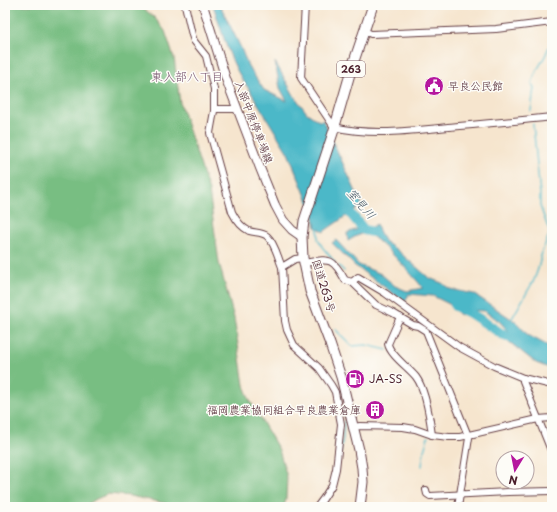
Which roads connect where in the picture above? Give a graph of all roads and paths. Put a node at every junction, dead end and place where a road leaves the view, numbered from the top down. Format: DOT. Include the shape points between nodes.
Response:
graph roads {
  1 [pos="185,5"];
  2 [pos="204,5"];
  3 [pos="305,5"];
  4 [pos="374,5"];
  5 [pos="552,22"];
  6 [pos="364,31"];
  7 [pos="214,109"];
  8 [pos="238,109"];
  9 [pos="552,117"];
  10 [pos="333,130"];
  11 [pos="302,237"];
  12 [pos="303,260"];
  13 [pos="282,267"];
  14 [pos="352,282"];
  15 [pos="400,318"];
  16 [pos="523,378"];
  17 [pos="552,385"];
  18 [pos="552,418"];
  19 [pos="538,419"];
  20 [pos="349,424"];
  21 [pos="432,435"];
  22 [pos="468,436"];
  23 [pos="552,453"];
  24 [pos="426,490"];
  25 [pos="552,491"];
  26 [pos="460,495"];
  27 [pos="317,507"];
  28 [pos="360,507"];
  29 [pos="458,507"];
  1 -- 7 [label="street" via="194,41 206,56 214,88"];
  2 -- 8 [label="main road, 入部中原停車場線" via="226,79"];
  3 -- 10 [label="street" via="301,78"];
  4 -- 6 [label="highway, 国道263号 / 263"];
  5 -- 6 [label="street" via="496,29 371,34"];
  6 -- 10 [label="highway, 国道263号 / 263"];
  7 -- 8 [label="street"];
  7 -- 13 [label="street" via="211,137 232,212 238,222 249,231 268,237"];
  8 -- 11 [label="main road, 入部中原停車場線" via="275,205 283,220"];
  9 -- 10 [label="street" via="414,131 376,132 341,128"];
  10 -- 11 [label="highway, 国道263号 / 263" via="304,221"];
  11 -- 12 [label="highway, 国道263号 / 263"];
  12 -- 13 [label="street" via="295,259"];
  12 -- 14 [label="street" via="332,262 345,280"];
  12 -- 20 [label="highway, 国道263号 / 263" via="310,291 341,377"];
  13 -- 20 [label="street" via="287,330 294,345 319,368 331,385"];
  14 -- 15 [label="street" via="376,305"];
  14 -- 16 [label="street" via="358,277 385,293 459,347"];
  15 -- 21 [label="street" via="388,344 422,386"];
  15 -- 22 [label="street" via="426,332"];
  16 -- 17 [label="street"];
  16 -- 19 [label="street" via="522,382"];
  18 -- 19 [label="street"];
  19 -- 22 [label="street"];
  19 -- 23 [label="street"];
  20 -- 21 [label="street" via="403,427"];
  20 -- 27 [label="street" via="332,485"];
  20 -- 28 [label="highway, 国道263号 / 263" via="362,468"];
  21 -- 22 [label="street" via="449,438"];
  22 -- 26 [label="street"];
  24 -- 26 [label="street" via="430,496"];
  25 -- 26 [label="street"];
  26 -- 29 [label="street"];
}
